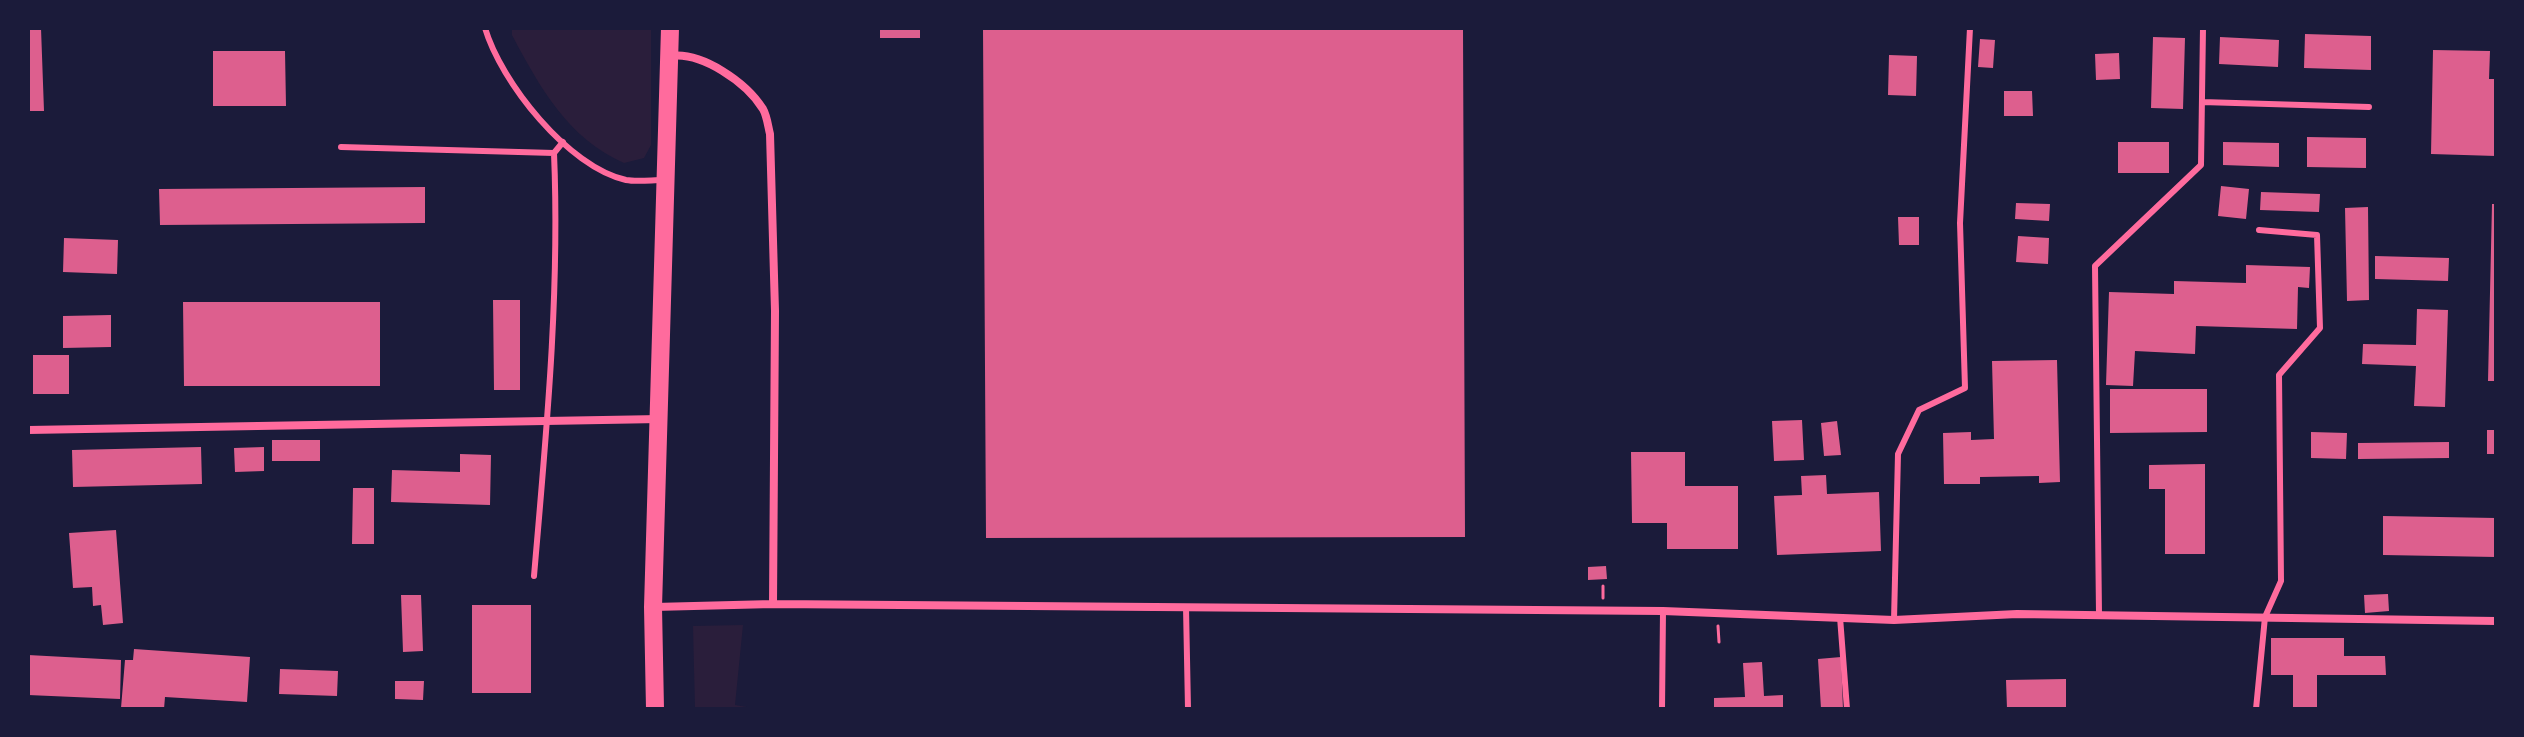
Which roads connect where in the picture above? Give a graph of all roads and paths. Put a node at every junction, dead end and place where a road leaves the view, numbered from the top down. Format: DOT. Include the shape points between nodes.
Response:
graph roads {
  1 [pos="485,28"];
  2 [pos="670,28"];
  3 [pos="1970,28"];
  4 [pos="2203,28"];
  5 [pos="670,57"];
  6 [pos="2202,102"];
  7 [pos="2369,107"];
  8 [pos="563,142"];
  9 [pos="341,147"];
  10 [pos="554,153"];
  11 [pos="667,180"];
  12 [pos="2259,230"];
  13 [pos="548,419"];
  14 [pos="661,419"];
  15 [pos="28,430"];
  16 [pos="534,576"];
  17 [pos="773,604"];
  18 [pos="653,607"];
  19 [pos="1186,607"];
  20 [pos="1663,611"];
  21 [pos="2099,614"];
  22 [pos="1840,615"];
  23 [pos="2265,617"];
  24 [pos="1894,620"];
  25 [pos="2496,621"];
  26 [pos="655,709"];
  27 [pos="1188,709"];
  28 [pos="1662,709"];
  29 [pos="1847,709"];
  30 [pos="2256,709"];
  1 -- 8 [label="lane" via="513,83"];
  2 -- 5 [label="main road"];
  3 -- 24 [label="lane" via="1960,223 1965,388 1919,410 1898,454"];
  4 -- 6 [label="lane"];
  5 -- 11 [label="main road"];
  5 -- 17 [label="street" via="684,55 713,64 763,109 770,134"];
  6 -- 7 [label="lane"];
  6 -- 21 [label="lane" via="2201,165 2095,266"];
  8 -- 10 [label="lane"];
  8 -- 11 [label="lane" via="626,180"];
  9 -- 10 [label="lane"];
  10 -- 13 [label="lane"];
  11 -- 14 [label="main road"];
  12 -- 23 [label="lane" via="2317,235 2320,328 2279,375 2281,581"];
  13 -- 14 [label="street"];
  13 -- 15 [label="street"];
  13 -- 16 [label="lane"];
  14 -- 18 [label="main road"];
  17 -- 18 [label="street"];
  17 -- 19 [label="street"];
  18 -- 26 [label="main road"];
  19 -- 20 [label="street"];
  19 -- 27 [label="lane"];
  20 -- 22 [label="street"];
  20 -- 28 [label="lane"];
  21 -- 23 [label="street"];
  21 -- 24 [label="street"];
  22 -- 24 [label="street"];
  22 -- 29 [label="lane"];
  23 -- 25 [label="street"];
  23 -- 30 [label="lane"];
}
